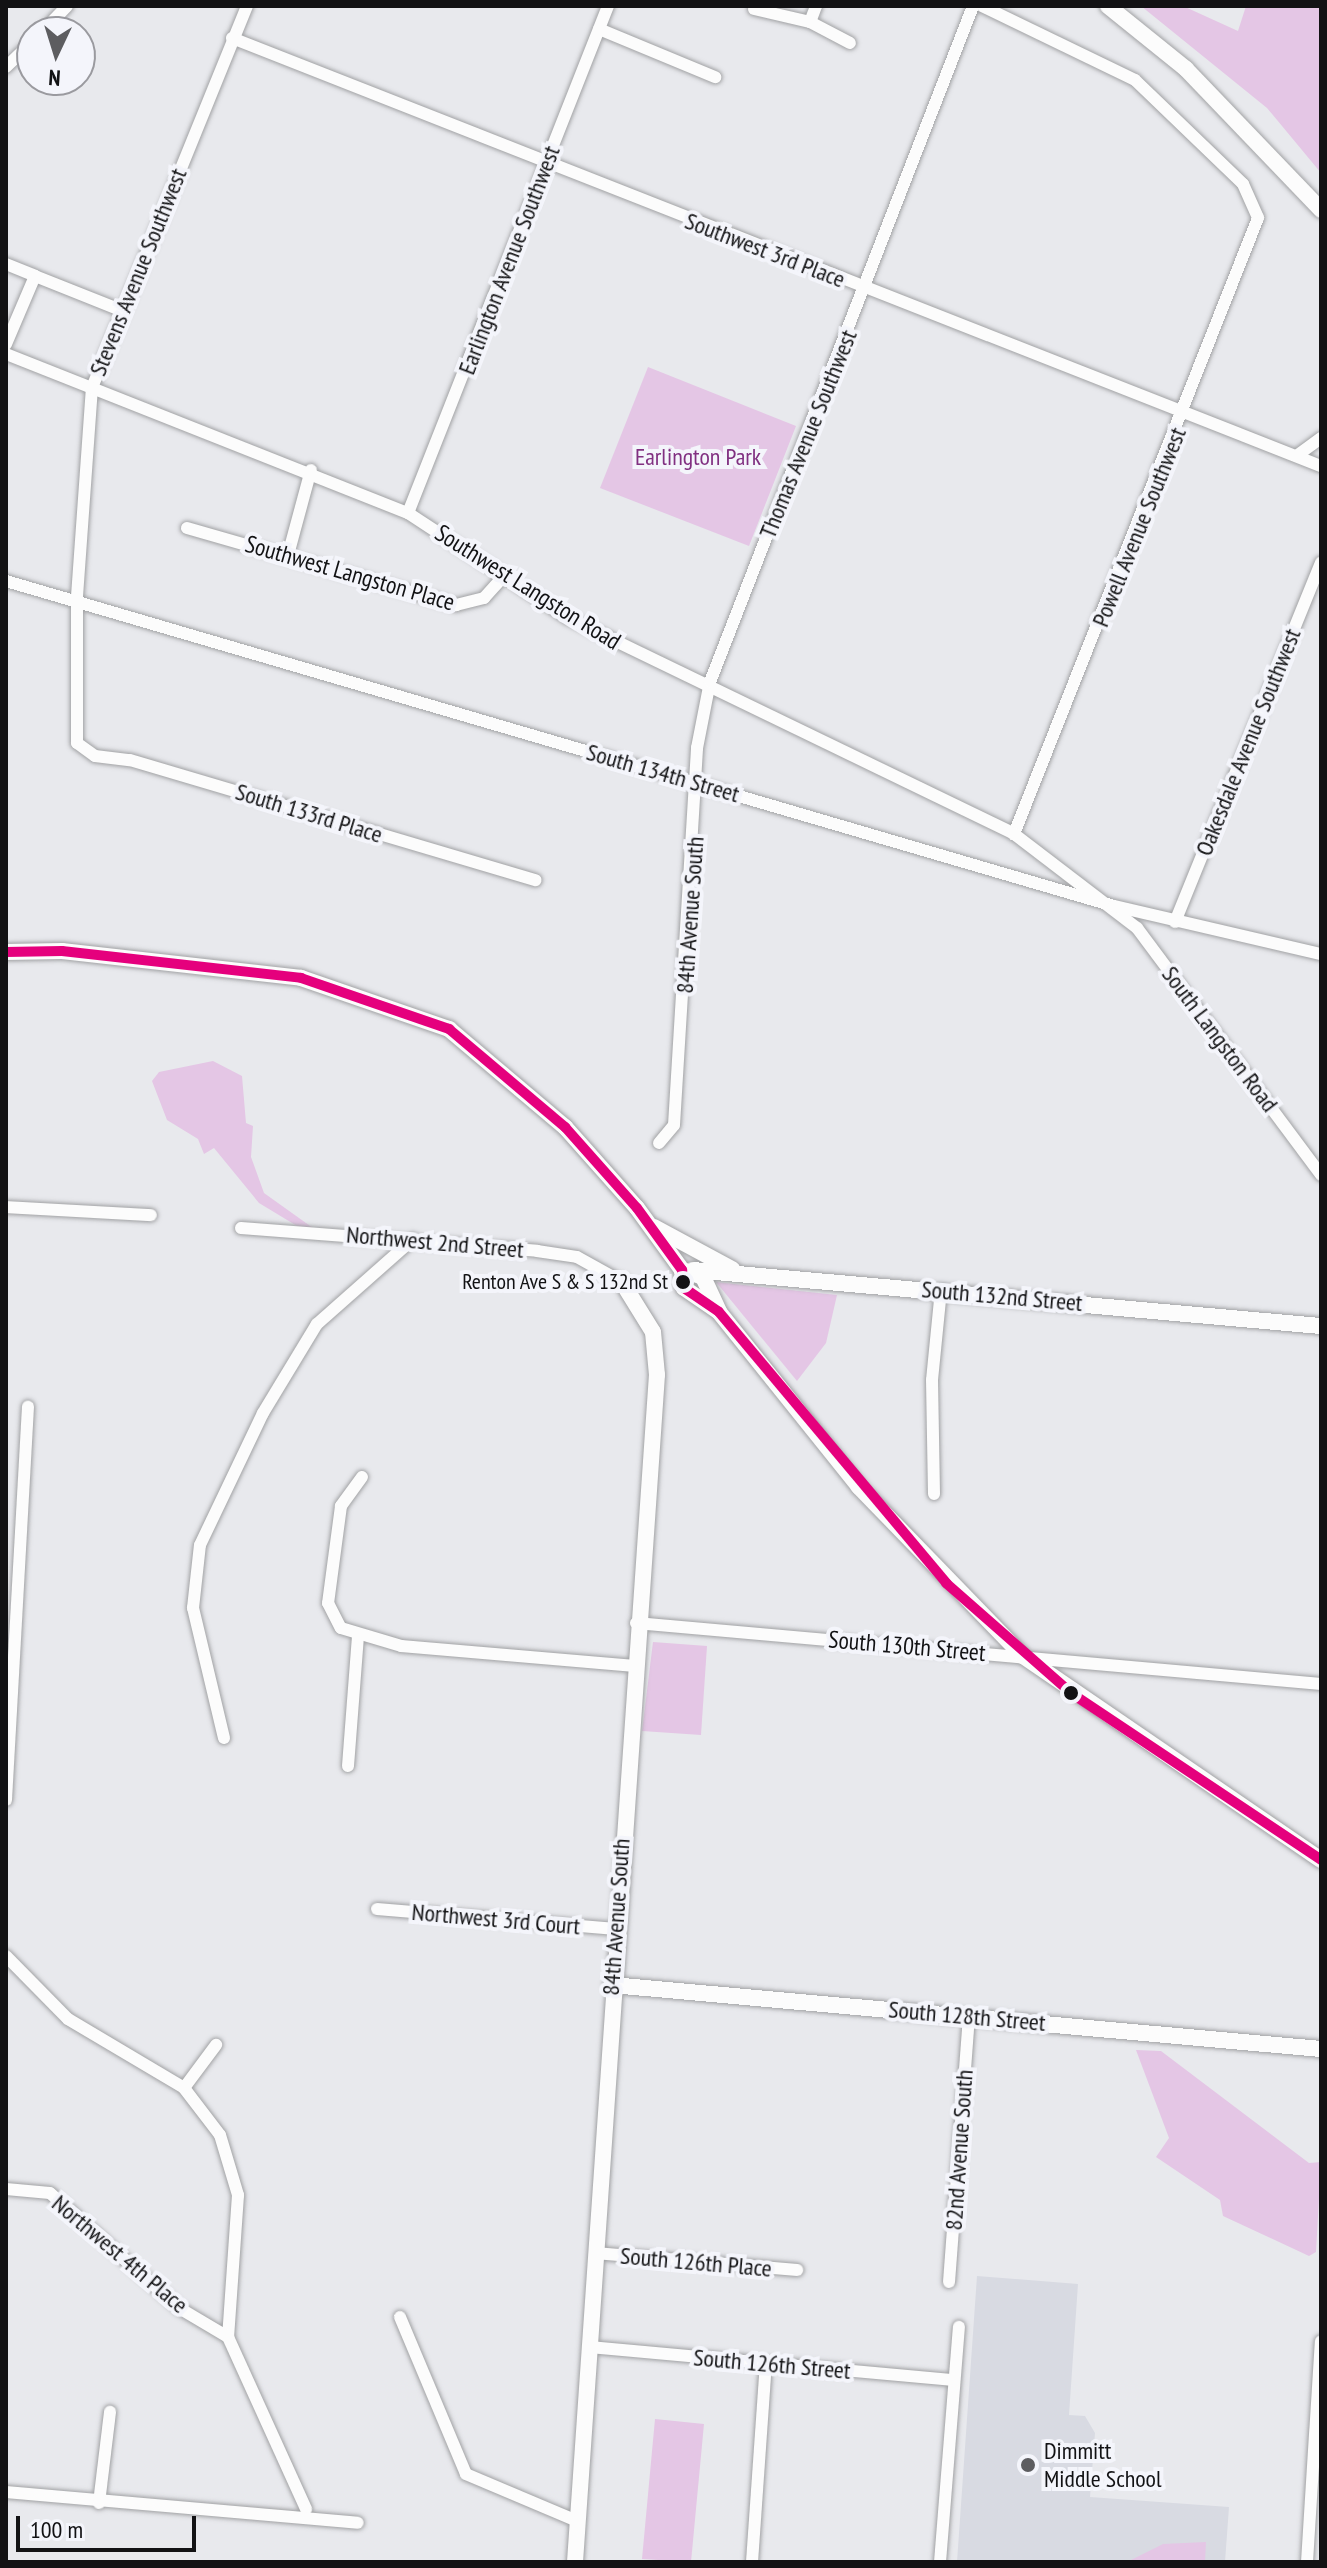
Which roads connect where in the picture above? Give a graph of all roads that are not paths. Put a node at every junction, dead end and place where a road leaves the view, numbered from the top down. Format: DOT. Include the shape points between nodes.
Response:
graph roads {
  1 [pos="247,6"];
  2 [pos="608,6"];
  3 [pos="816,6"];
  4 [pos="973,6"];
  5 [pos="982,6"];
  6 [pos="1108,6"];
  7 [pos="754,9"];
  8 [pos="810,22"];
  9 [pos="599,29"];
  10 [pos="232,38"];
  11 [pos="850,43"];
  12 [pos="715,77"];
  13 [pos="545,166"];
  14 [pos="1321,210"];
  15 [pos="6,264"];
  16 [pos="35,276"];
  17 [pos="866,288"];
  18 [pos="123,311"];
  19 [pos="6,344"];
  20 [pos="6,354"];
  21 [pos="92,387"];
  22 [pos="1183,416"];
  23 [pos="1321,438"];
  24 [pos="1299,454"];
  25 [pos="1321,466"];
  26 [pos="311,470"];
  27 [pos="408,513"];
  28 [pos="187,528"];
  29 [pos="288,555"];
  30 [pos="1321,562"];
  31 [pos="503,577"];
  32 [pos="6,581"];
  33 [pos="77,598"];
  34 [pos="710,682"];
  35 [pos="81,750"];
  36 [pos="700,785"];
  37 [pos="1014,834"];
  38 [pos="536,880"];
  39 [pos="1114,906"];
  40 [pos="1175,922"];
  41 [pos="6,952"];
  42 [pos="1321,954"];
  43 [pos="659,1143"];
  44 [pos="1321,1175"];
  45 [pos="6,1207"];
  46 [pos="151,1215"];
  47 [pos="649,1224"];
  48 [pos="241,1228"];
  49 [pos="413,1239"];
  50 [pos="682,1270"];
  51 [pos="739,1272"];
  52 [pos="622,1282"];
  53 [pos="941,1290"];
  54 [pos="1321,1326"];
  55 [pos="28,1407"];
  56 [pos="362,1477"];
  57 [pos="934,1494"];
  58 [pos="636,1623"];
  59 [pos="358,1636"];
  60 [pos="1023,1656"];
  61 [pos="632,1666"];
  62 [pos="1321,1684"];
  63 [pos="224,1738"];
  64 [pos="348,1766"];
  65 [pos="6,1800"];
  66 [pos="1321,1860"];
  67 [pos="377,1909"];
  68 [pos="616,1929"];
  69 [pos="6,1956"];
  70 [pos="612,1985"];
  71 [pos="969,2017"];
  72 [pos="216,2045"];
  73 [pos="1321,2049"];
  74 [pos="184,2088"];
  75 [pos="6,2189"];
  76 [pos="595,2253"];
  77 [pos="797,2270"];
  78 [pos="949,2282"];
  79 [pos="400,2317"];
  80 [pos="959,2327"];
  81 [pos="228,2337"];
  82 [pos="1321,2341"];
  83 [pos="590,2347"];
  84 [pos="766,2363"];
  85 [pos="954,2380"];
  86 [pos="1319,2408"];
  87 [pos="110,2412"];
  88 [pos="6,2492"];
  89 [pos="99,2503"];
  90 [pos="306,2509"];
  91 [pos="577,2521"];
  92 [pos="358,2523"];
  93 [pos="575,2562"];
  94 [pos="752,2562"];
  95 [pos="940,2562"];
  96 [pos="1307,2562"];
  1 -- 10 [label="street, Stevens Avenue Southwest"];
  2 -- 9 [label="street, Earlington Avenue Southwest"];
  3 -- 8 [label="street"];
  4 -- 17 [label="street, Thomas Avenue Southwest"];
  5 -- 22 [label="street, Powell Avenue Southwest" via="1135,80 1243,184 1258,218"];
  6 -- 14 [label="street" via="1186,69"];
  7 -- 8 [label="street"];
  8 -- 11 [label="street"];
  9 -- 12 [label="street"];
  9 -- 13 [label="street, Earlington Avenue Southwest"];
  10 -- 13 [label="street, Southwest 3rd Place"];
  10 -- 18 [label="street, Stevens Avenue Southwest"];
  13 -- 17 [label="street, Southwest 3rd Place"];
  13 -- 27 [label="street, Earlington Avenue Southwest"];
  15 -- 16 [label="street"];
  16 -- 18 [label="street"];
  16 -- 19 [label="street"];
  17 -- 22 [label="street, Southwest 3rd Place"];
  17 -- 34 [label="street, Thomas Avenue Southwest"];
  18 -- 21 [label="street, Stevens Avenue Southwest"];
  20 -- 21 [label="street, Southwest Langston Road"];
  21 -- 26 [label="street, Southwest Langston Road"];
  21 -- 33 [label="street, Stevens Avenue Southwest"];
  22 -- 24 [label="street, Southwest 3rd Place" via="1264,450"];
  22 -- 37 [label="street, Powell Avenue Southwest"];
  23 -- 24 [label="street"];
  24 -- 25 [label="street"];
  26 -- 27 [label="street, Southwest Langston Road"];
  26 -- 29 [label="street"];
  27 -- 31 [label="street, Southwest Langston Road"];
  28 -- 29 [label="street, Southwest Langston Place"];
  29 -- 31 [label="street, Southwest Langston Place" via="456,605 484,598"];
  30 -- 40 [label="street, Oakesdale Avenue Southwest"];
  31 -- 34 [label="street, Southwest Langston Road" via="609,640"];
  32 -- 33 [label="street, South 134th Street"];
  33 -- 35 [label="street, Stevens Avenue Southwest" via="75,736"];
  33 -- 36 [label="street, South 134th Street"];
  34 -- 36 [label="street, 84th Avenue South" via="697,748"];
  34 -- 37 [label="street, Southwest Langston Road"];
  35 -- 38 [label="street, South 133rd Place"];
  36 -- 39 [label="street, South 134th Street"];
  36 -- 43 [label="street, 84th Avenue South" via="674,1125"];
  37 -- 39 [label="street, Southwest Langston Road"];
  39 -- 40 [label="street, South 134th Street"];
  39 -- 44 [label="street, South Langston Road"];
  40 -- 42 [label="street, South 134th Street"];
  41 -- 47 [label="street" via="231,967 301,978 405,1009 499,1065 565,1127"];
  45 -- 46 [label="street"];
  47 -- 50 [label="street"];
  47 -- 51 [label="street"];
  48 -- 49 [label="street, Northwest 2nd Street"];
  49 -- 52 [label="street, Northwest 2nd Street" via="577,1257"];
  49 -- 63 [label="street" via="317,1324 263,1413 200,1545 193,1608"];
  50 -- 51 [label="street, South 132nd Street"];
  50 -- 60 [label="street" via="703,1277 719,1312 859,1487"];
  51 -- 53 [label="street, South 132nd Street"];
  52 -- 58 [label="street, 84th Avenue South" via="646,1314 658,1355"];
  53 -- 54 [label="street, South 132nd Street"];
  53 -- 57 [label="street" via="932,1380"];
  55 -- 65 [label="street"];
  56 -- 59 [label="street" via="341,1506 328,1603 332,1619"];
  58 -- 60 [label="street, South 130th Street"];
  58 -- 61 [label="street, 84th Avenue South"];
  59 -- 61 [label="street"];
  59 -- 64 [label="street"];
  60 -- 62 [label="street, South 130th Street"];
  60 -- 66 [label="street"];
  61 -- 68 [label="street, 84th Avenue South"];
  67 -- 68 [label="street, Northwest 3rd Court"];
  68 -- 70 [label="street, 84th Avenue South"];
  69 -- 74 [label="street" via="68,2019"];
  70 -- 71 [label="street, South 128th Street"];
  70 -- 76 [label="street, 84th Avenue South"];
  71 -- 73 [label="street, South 128th Street"];
  71 -- 78 [label="street, 82nd Avenue South"];
  72 -- 74 [label="street"];
  74 -- 81 [label="street" via="220,2135 235,2177"];
  75 -- 81 [label="street, Northwest 4th Place" via="50,2193 179,2308"];
  76 -- 77 [label="street, South 126th Place"];
  76 -- 83 [label="street, 84th Avenue South"];
  79 -- 91 [label="street" via="466,2474"];
  80 -- 85 [label="street"];
  81 -- 90 [label="street"];
  82 -- 86 [label="street"];
  83 -- 84 [label="street, South 126th Street"];
  83 -- 91 [label="street, 84th Avenue South"];
  84 -- 85 [label="street, South 126th Street"];
  84 -- 94 [label="street"];
  85 -- 95 [label="street"];
  86 -- 96 [label="street"];
  87 -- 89 [label="street"];
  88 -- 89 [label="street"];
  89 -- 92 [label="street"];
  91 -- 93 [label="street, 84th Avenue South"];
}
